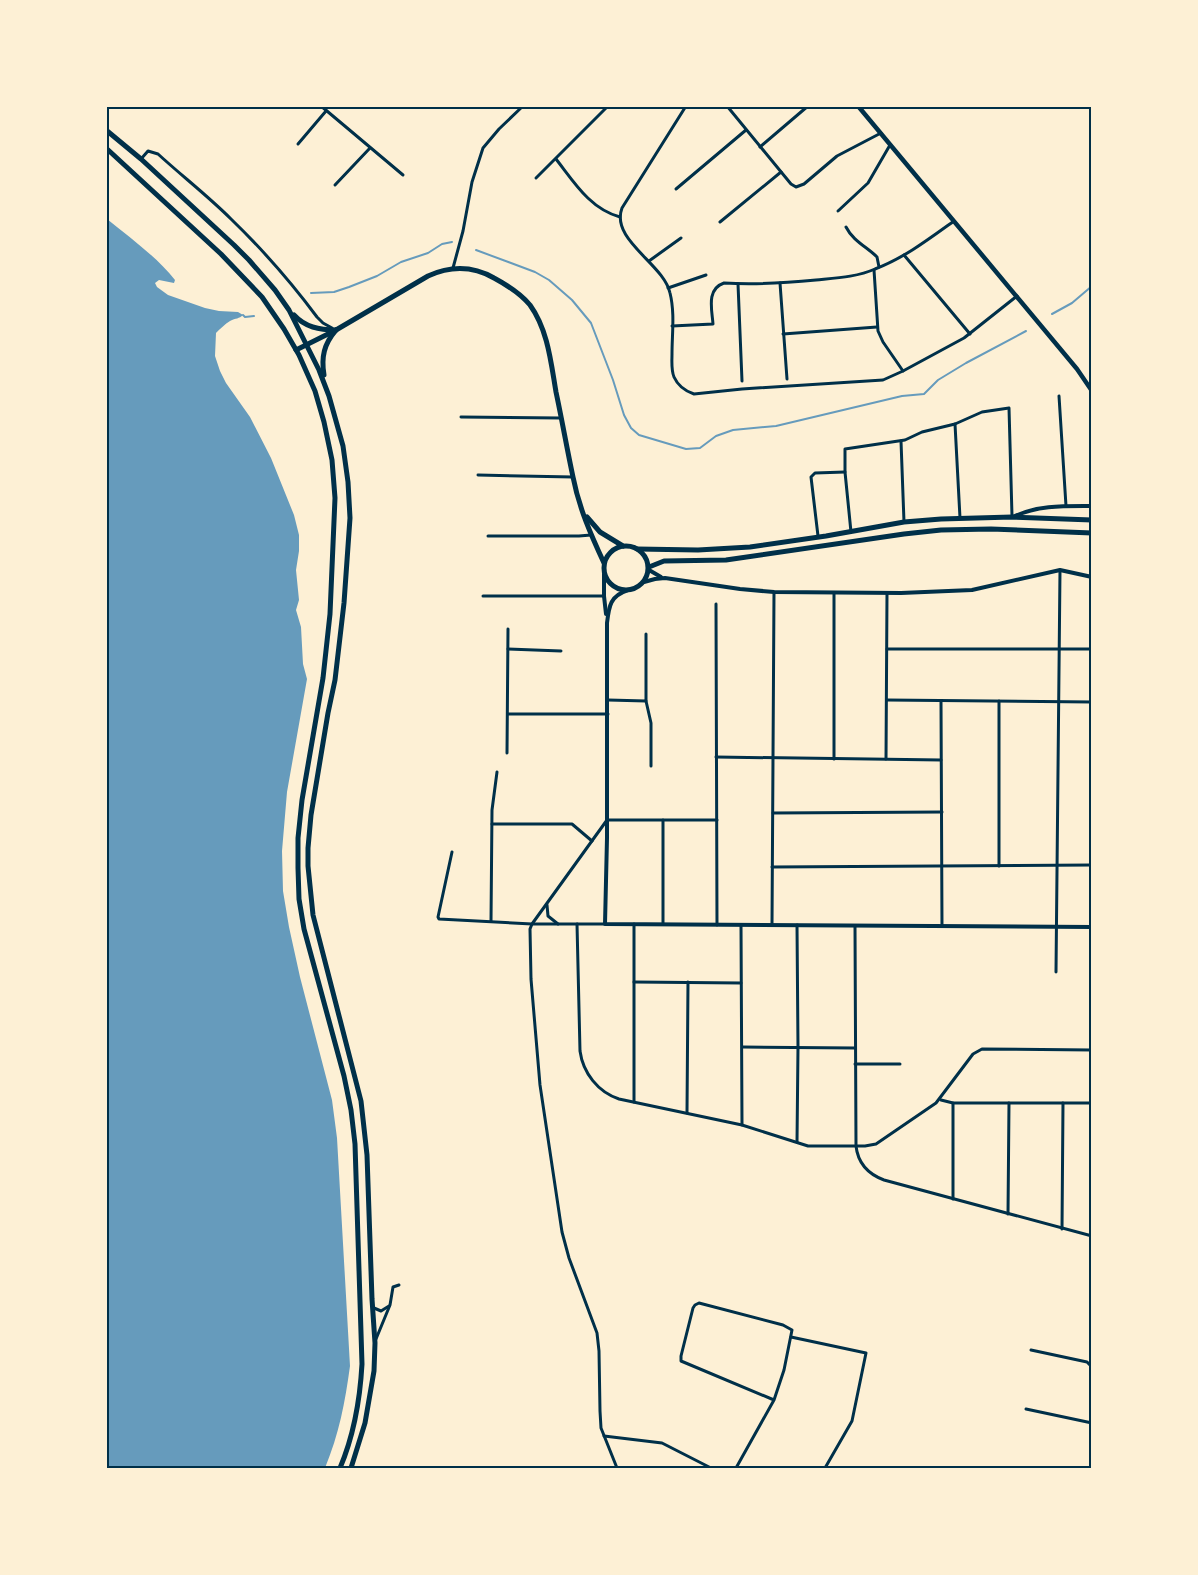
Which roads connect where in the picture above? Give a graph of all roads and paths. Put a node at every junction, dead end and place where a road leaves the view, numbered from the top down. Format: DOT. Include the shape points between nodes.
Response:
graph roads {
  1 [pos="321,106"];
  2 [pos="523,106"];
  3 [pos="608,106"];
  4 [pos="686,106"];
  5 [pos="727,106"];
  6 [pos="808,106"];
  7 [pos="858,106"];
  8 [pos="326,111"];
  9 [pos="106,130"];
  10 [pos="746,130"];
  11 [pos="881,134"];
  12 [pos="298,144"];
  13 [pos="890,144"];
  14 [pos="760,147"];
  15 [pos="106,148"];
  16 [pos="370,148"];
  17 [pos="141,159"];
  18 [pos="556,159"];
  19 [pos="131,170"];
  20 [pos="781,172"];
  21 [pos="403,175"];
  22 [pos="536,178"];
  23 [pos="335,185"];
  24 [pos="676,189"];
  25 [pos="838,211"];
  26 [pos="620,217"];
  27 [pos="954,221"];
  28 [pos="720,222"];
  29 [pos="846,227"];
  30 [pos="681,238"];
  31 [pos="904,255"];
  32 [pos="649,261"];
  33 [pos="879,267"];
  34 [pos="453,268"];
  35 [pos="874,270"];
  36 [pos="706,275"];
  37 [pos="780,283"];
  38 [pos="738,284"];
  39 [pos="669,288"];
  40 [pos="1017,296"];
  41 [pos="289,310"];
  42 [pos="672,327"];
  43 [pos="877,327"];
  44 [pos="336,330"];
  45 [pos="783,334"];
  46 [pos="970,334"];
  47 [pos="307,344"];
  48 [pos="296,350"];
  49 [pos="903,371"];
  50 [pos="787,379"];
  51 [pos="742,381"];
  52 [pos="325,382"];
  53 [pos="1092,391"];
  54 [pos="1059,396"];
  55 [pos="461,417"];
  56 [pos="562,418"];
  57 [pos="955,424"];
  58 [pos="901,441"];
  59 [pos="845,472"];
  60 [pos="478,476"];
  61 [pos="573,477"];
  62 [pos="1066,506"];
  63 [pos="1092,506"];
  64 [pos="582,510"];
  65 [pos="1012,517"];
  66 [pos="960,518"];
  67 [pos="1092,520"];
  68 [pos="904,522"];
  69 [pos="851,532"];
  70 [pos="1090,533"];
  71 [pos="591,535"];
  72 [pos="488,536"];
  73 [pos="818,538"];
  74 [pos="622,546"];
  75 [pos="637,549"];
  76 [pos="604,563"];
  77 [pos="649,569"];
  78 [pos="1060,570"];
  79 [pos="604,574"];
  80 [pos="1092,577"];
  81 [pos="665,578"];
  82 [pos="644,582"];
  83 [pos="628,590"];
  84 [pos="774,592"];
  85 [pos="834,593"];
  86 [pos="887,593"];
  87 [pos="483,596"];
  88 [pos="604,596"];
  89 [pos="716,604"];
  90 [pos="607,623"];
  91 [pos="508,629"];
  92 [pos="646,634"];
  93 [pos="508,649"];
  94 [pos="887,649"];
  95 [pos="1059,649"];
  96 [pos="1092,649"];
  97 [pos="561,651"];
  98 [pos="608,700"];
  99 [pos="887,700"];
  100 [pos="941,700"];
  101 [pos="646,701"];
  102 [pos="999,701"];
  103 [pos="1058,702"];
  104 [pos="1092,702"];
  105 [pos="508,714"];
  106 [pos="608,714"];
  107 [pos="507,753"];
  108 [pos="716,757"];
  109 [pos="773,758"];
  110 [pos="834,760"];
  111 [pos="886,760"];
  112 [pos="941,760"];
  113 [pos="651,766"];
  114 [pos="496,772"];
  115 [pos="942,812"];
  116 [pos="773,813"];
  117 [pos="607,820"];
  118 [pos="663,820"];
  119 [pos="717,820"];
  120 [pos="492,824"];
  121 [pos="592,841"];
  122 [pos="452,852"];
  123 [pos="1057,865"];
  124 [pos="1092,865"];
  125 [pos="942,866"];
  126 [pos="999,866"];
  127 [pos="772,867"];
  128 [pos="547,904"];
  129 [pos="491,921"];
  130 [pos="532,924"];
  131 [pos="560,924"];
  132 [pos="577,924"];
  133 [pos="605,924"];
  134 [pos="634,924"];
  135 [pos="663,924"];
  136 [pos="717,925"];
  137 [pos="741,925"];
  138 [pos="772,925"];
  139 [pos="796,925"];
  140 [pos="855,926"];
  141 [pos="942,926"];
  142 [pos="1057,927"];
  143 [pos="1092,927"];
  144 [pos="1056,972"];
  145 [pos="634,982"];
  146 [pos="688,982"];
  147 [pos="741,983"];
  148 [pos="742,1047"];
  149 [pos="798,1047"];
  150 [pos="855,1048"];
  151 [pos="1092,1050"];
  152 [pos="855,1064"];
  153 [pos="900,1064"];
  154 [pos="940,1100"];
  155 [pos="634,1102"];
  156 [pos="1009,1102"];
  157 [pos="953,1103"];
  158 [pos="1063,1103"];
  159 [pos="1092,1103"];
  160 [pos="687,1113"];
  161 [pos="742,1125"];
  162 [pos="797,1143"];
  163 [pos="856,1146"];
  164 [pos="953,1199"];
  165 [pos="1008,1214"];
  166 [pos="1062,1229"];
  167 [pos="1092,1236"];
  168 [pos="399,1285"];
  169 [pos="372,1303"];
  170 [pos="390,1305"];
  171 [pos="791,1337"];
  172 [pos="375,1343"];
  173 [pos="1031,1350"];
  174 [pos="1092,1367"];
  175 [pos="774,1400"];
  176 [pos="1026,1409"];
  177 [pos="1092,1423"];
  178 [pos="604,1436"];
  179 [pos="340,1468"];
  180 [pos="351,1468"];
  181 [pos="617,1468"];
  182 [pos="711,1468"];
  183 [pos="736,1468"];
  184 [pos="825,1468"];
  1 -- 8 [label="street"];
  2 -- 34 [label="street" via="483,148"];
  3 -- 18 [label="street"];
  4 -- 26 [label="street"];
  5 -- 10 [label="street"];
  6 -- 14 [label="street"];
  7 -- 11 [label="main road"];
  8 -- 12 [label="street"];
  8 -- 16 [label="street"];
  9 -- 17 [label="main road"];
  10 -- 14 [label="street"];
  10 -- 24 [label="street"];
  11 -- 13 [label="main road"];
  11 -- 20 [label="street" via="837,156 800,187 791,184"];
  13 -- 25 [label="street" via="868,183"];
  13 -- 27 [label="main road"];
  14 -- 20 [label="street"];
  15 -- 19 [label="main road"];
  16 -- 21 [label="street"];
  16 -- 23 [label="street"];
  17 -- 19 [label="main road"];
  17 -- 41 [label="main road" via="244,255"];
  17 -- 44 [label="street" via="148,151 153,152 172,166 251,238 323,324"];
  18 -- 22 [label="street"];
  18 -- 26 [label="street" via="587,198"];
  19 -- 48 [label="main road" via="251,284"];
  20 -- 28 [label="street"];
  26 -- 32 [label="street" via="626,235"];
  27 -- 31 [label="street"];
  27 -- 40 [label="main road"];
  29 -- 33 [label="street" via="875,255"];
  30 -- 32 [label="street"];
  31 -- 33 [label="street"];
  31 -- 46 [label="street"];
  32 -- 39 [label="street"];
  33 -- 35 [label="street"];
  34 -- 44 [label="main road" via="428,276"];
  34 -- 56 [label="main road" via="485,273 529,304 547,346"];
  35 -- 37 [label="street"];
  35 -- 43 [label="street"];
  36 -- 39 [label="street"];
  37 -- 38 [label="street"];
  37 -- 45 [label="street"];
  38 -- 42 [label="street" via="724,283 714,291 713,324"];
  38 -- 51 [label="street"];
  39 -- 42 [label="street"];
  40 -- 46 [label="street"];
  40 -- 53 [label="main road"];
  41 -- 44 [label="main road" via="309,326"];
  41 -- 47 [label="main road"];
  42 -- 49 [label="street" via="672,371 676,382 694,394 877,381"];
  43 -- 45 [label="street"];
  43 -- 49 [label="street"];
  44 -- 47 [label="main road"];
  44 -- 52 [label="main road" via="324,350"];
  45 -- 50 [label="street"];
  46 -- 49 [label="street"];
  47 -- 48 [label="main road"];
  47 -- 52 [label="main road"];
  48 -- 179 [label="main road" via="322,412 335,498 328,639 302,800 297,859 304,929 344,1076 356,1144 362,1364 355,1420"];
  52 -- 169 [label="main road" via="346,464 349,535 341,642 311,815 308,874 314,923 362,1107"];
  54 -- 62 [label="street"];
  55 -- 56 [label="street"];
  56 -- 61 [label="main road"];
  57 -- 58 [label="street"];
  57 -- 65 [label="street" via="982,412 1008,408"];
  57 -- 66 [label="street"];
  58 -- 59 [label="street" via="845,449"];
  58 -- 68 [label="street"];
  59 -- 69 [label="street"];
  59 -- 73 [label="street" via="815,473 812,477"];
  60 -- 61 [label="street"];
  61 -- 64 [label="main road"];
  62 -- 63 [label="street"];
  62 -- 65 [label="street" via="1040,508"];
  64 -- 71 [label="main road"];
  64 -- 74 [label="main road" via="595,528"];
  65 -- 66 [label="main road"];
  65 -- 67 [label="main road"];
  66 -- 68 [label="main road"];
  68 -- 69 [label="main road"];
  69 -- 73 [label="main road"];
  70 -- 77 [label="main road" via="935,531 726,560 664,561"];
  71 -- 72 [label="street"];
  71 -- 76 [label="main road"];
  73 -- 75 [label="main road" via="737,549"];
  74 -- 75 [label="main road"];
  74 -- 76 [label="main road" via="612,550"];
  75 -- 77 [label="main road"];
  76 -- 79 [label="main road"];
  77 -- 81 [label="street"];
  77 -- 82 [label="main road"];
  78 -- 80 [label="street"];
  78 -- 86 [label="street" via="972,590"];
  78 -- 95 [label="street"];
  79 -- 83 [label="main road" via="613,587"];
  79 -- 88 [label="street"];
  81 -- 82 [label="street"];
  81 -- 84 [label="street"];
  82 -- 83 [label="main road"];
  83 -- 90 [label="street" via="612,601"];
  84 -- 85 [label="street"];
  84 -- 109 [label="street"];
  85 -- 86 [label="street"];
  85 -- 110 [label="street"];
  86 -- 94 [label="street"];
  87 -- 88 [label="street"];
  88 -- 90 [label="street"];
  89 -- 108 [label="street"];
  90 -- 98 [label="street"];
  91 -- 93 [label="street"];
  92 -- 101 [label="street"];
  93 -- 97 [label="street"];
  93 -- 105 [label="street"];
  94 -- 95 [label="street"];
  94 -- 99 [label="street"];
  95 -- 96 [label="street"];
  95 -- 103 [label="street"];
  98 -- 101 [label="street"];
  98 -- 106 [label="street"];
  99 -- 100 [label="street"];
  99 -- 111 [label="street"];
  100 -- 102 [label="street"];
  100 -- 112 [label="street"];
  101 -- 113 [label="street" via="651,723"];
  102 -- 103 [label="street"];
  102 -- 126 [label="street"];
  103 -- 104 [label="street"];
  103 -- 123 [label="street"];
  105 -- 106 [label="street"];
  105 -- 107 [label="street"];
  106 -- 117 [label="street"];
  108 -- 109 [label="street"];
  108 -- 119 [label="street"];
  109 -- 110 [label="street"];
  109 -- 116 [label="street"];
  110 -- 111 [label="street"];
  111 -- 112 [label="street"];
  112 -- 115 [label="street"];
  114 -- 120 [label="street"];
  115 -- 116 [label="street"];
  115 -- 125 [label="street"];
  116 -- 127 [label="street"];
  117 -- 118 [label="street"];
  117 -- 121 [label="street"];
  117 -- 133 [label="street"];
  118 -- 119 [label="street"];
  118 -- 135 [label="street"];
  119 -- 136 [label="street"];
  120 -- 121 [label="street" via="572,824"];
  120 -- 129 [label="street"];
  121 -- 128 [label="street"];
  122 -- 129 [label="street" via="439,919"];
  123 -- 124 [label="street"];
  123 -- 126 [label="street"];
  123 -- 142 [label="street"];
  125 -- 126 [label="street"];
  125 -- 127 [label="street"];
  125 -- 141 [label="street"];
  127 -- 138 [label="street"];
  128 -- 130 [label="street"];
  128 -- 131 [label="street" via="548,916"];
  129 -- 130 [label="street"];
  130 -- 131 [label="street"];
  130 -- 178 [label="street" via="531,979 544,1115 564,1241 598,1339"];
  131 -- 132 [label="street"];
  132 -- 133 [label="street"];
  132 -- 155 [label="street" via="580,1051 585,1070 602,1090"];
  133 -- 134 [label="street"];
  134 -- 135 [label="street"];
  134 -- 145 [label="street"];
  135 -- 136 [label="street"];
  136 -- 137 [label="street"];
  137 -- 138 [label="street"];
  137 -- 147 [label="street"];
  138 -- 139 [label="street"];
  139 -- 140 [label="street"];
  139 -- 149 [label="street"];
  140 -- 141 [label="street"];
  140 -- 150 [label="street"];
  141 -- 142 [label="street"];
  142 -- 143 [label="street"];
  142 -- 144 [label="street"];
  145 -- 146 [label="street"];
  145 -- 155 [label="street"];
  146 -- 147 [label="street"];
  146 -- 160 [label="street"];
  147 -- 148 [label="street"];
  148 -- 149 [label="street"];
  148 -- 161 [label="street"];
  149 -- 150 [label="street"];
  149 -- 162 [label="street"];
  150 -- 152 [label="street"];
  151 -- 154 [label="street" via="979,1050"];
  152 -- 153 [label="street"];
  152 -- 163 [label="street"];
  154 -- 157 [label="street"];
  154 -- 163 [label="street" via="880,1142"];
  155 -- 160 [label="street"];
  156 -- 157 [label="street"];
  156 -- 158 [label="street"];
  156 -- 165 [label="street"];
  157 -- 164 [label="street"];
  158 -- 159 [label="street"];
  158 -- 166 [label="street"];
  160 -- 161 [label="street"];
  161 -- 162 [label="street"];
  162 -- 163 [label="street"];
  163 -- 164 [label="street" via="860,1161 875,1176"];
  164 -- 165 [label="street"];
  165 -- 166 [label="street"];
  166 -- 167 [label="street"];
  168 -- 170 [label="street" via="393,1287"];
  169 -- 170 [label="street" via="379,1311"];
  169 -- 172 [label="main road"];
  170 -- 172 [label="street"];
  171 -- 175 [label="street"];
  171 -- 175 [label="street" via="791,1329 783,1325 699,1303 693,1308 685,1337 681,1361"];
  171 -- 184 [label="street" via="866,1353 852,1420"];
  172 -- 180 [label="main road" via="367,1414"];
  173 -- 174 [label="street" via="1087,1362"];
  175 -- 183 [label="street"];
  176 -- 177 [label="street"];
  178 -- 181 [label="street"];
  178 -- 182 [label="street" via="662,1443"];
}
